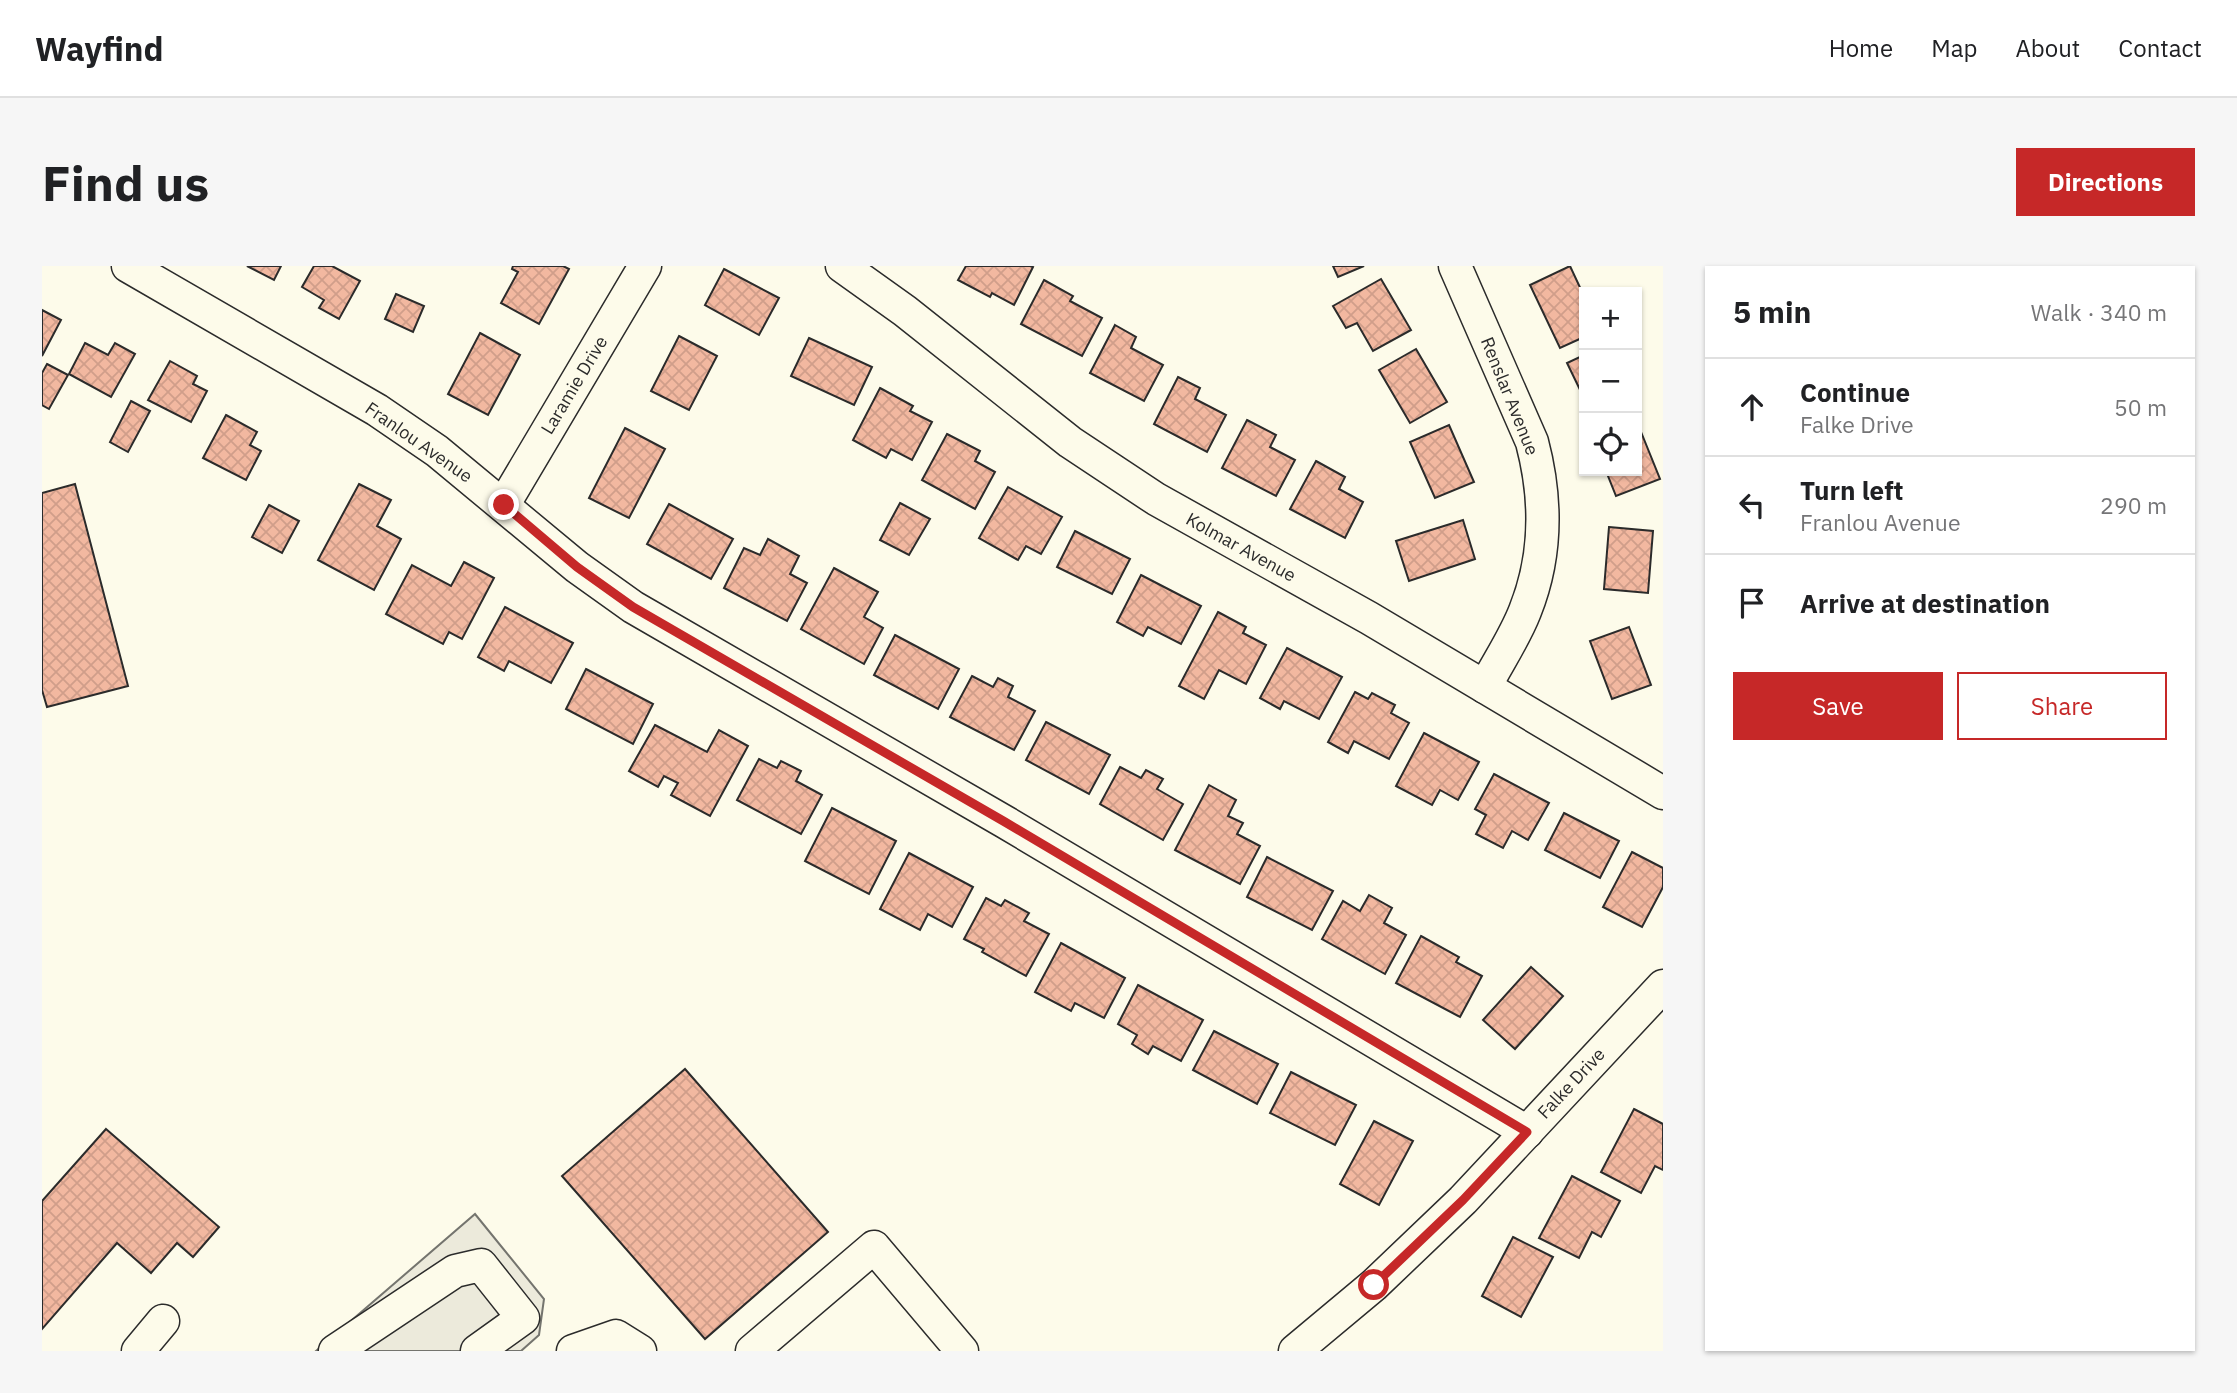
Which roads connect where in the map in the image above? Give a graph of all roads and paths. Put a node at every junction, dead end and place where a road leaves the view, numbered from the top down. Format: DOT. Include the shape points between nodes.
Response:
graph roads {
  1 [pos="128,266"];
  2 [pos="645,266"];
  3 [pos="842,266"];
  4 [pos="1455,266"];
  5 [pos="504,505"];
  6 [pos="1485,687"];
  7 [pos="1663,793"];
  8 [pos="1663,986"];
  9 [pos="1527,1132"];
  10 [pos="163,1321"];
  11 [pos="138,1351"];
  12 [pos="335,1351"];
  13 [pos="477,1351"];
  14 [pos="573,1351"];
  15 [pos="640,1351"];
  16 [pos="752,1351"];
  17 [pos="962,1351"];
  18 [pos="1295,1351"];
  1 -- 5 [label="street, Franlou Avenue" via="377,410"];
  2 -- 5 [label="street, Laramie Drive"];
  3 -- 6 [label="street, Kolmar Avenue" via="1070,442 1156,499"];
  4 -- 6 [label="street, Renslar Avenue" via="1532,442 1543,505 1536,577 1525,612"];
  5 -- 9 [label="street, Franlou Avenue" via="633,607"];
  6 -- 7 [label="street, Kolmar Avenue"];
  8 -- 9 [label="street, Falke Drive"];
  9 -- 18 [label="street, Falke Drive" via="1389,1271"];
  10 -- 11 [label="street"];
  12 -- 13 [label="street" via="455,1271 481,1265 523,1318"];
  14 -- 15 [label="street" via="616,1336"];
  16 -- 17 [label="street" via="874,1247"];
}
